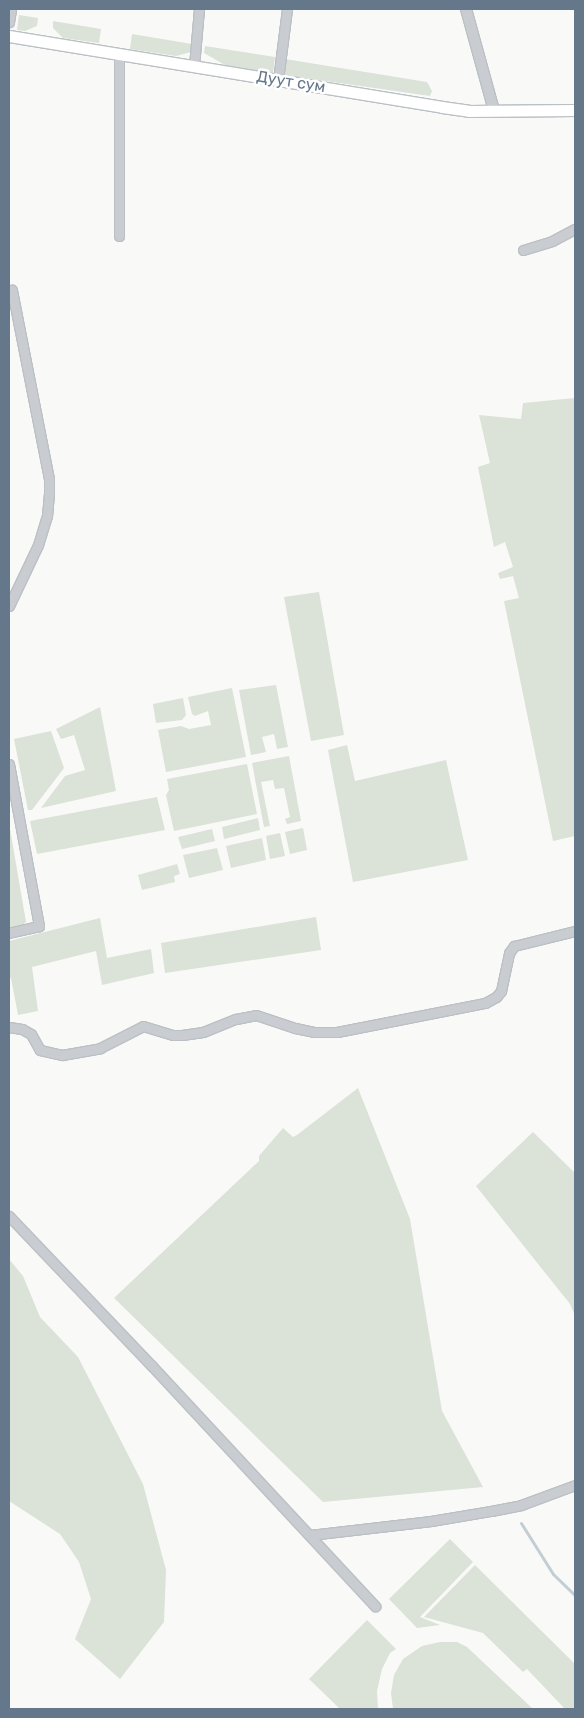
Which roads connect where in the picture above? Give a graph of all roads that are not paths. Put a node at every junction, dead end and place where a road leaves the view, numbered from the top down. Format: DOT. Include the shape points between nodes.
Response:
graph roads {
  1 [pos="10,9"];
  2 [pos="199,9"];
  3 [pos="287,9"];
  4 [pos="466,9"];
  5 [pos="9,22"];
  6 [pos="9,36"];
  7 [pos="119,54"];
  8 [pos="194,66"];
  9 [pos="278,80"];
  10 [pos="575,110"];
  11 [pos="494,111"];
  12 [pos="575,229"];
  13 [pos="119,236"];
  14 [pos="523,250"];
  15 [pos="12,290"];
  16 [pos="9,606"];
  17 [pos="9,764"];
  18 [pos="575,931"];
  19 [pos="9,933"];
  20 [pos="9,1027"];
  21 [pos="9,1216"];
  22 [pos="575,1485"];
  23 [pos="310,1535"];
  24 [pos="375,1606"];
  1 -- 5 [label="street"];
  2 -- 8 [label="street"];
  3 -- 9 [label="street"];
  4 -- 11 [label="street"];
  6 -- 7 [label="main road, Дуут сум"];
  7 -- 8 [label="main road, Дуут сум"];
  7 -- 13 [label="street"];
  8 -- 9 [label="main road, Дуут сум"];
  9 -- 11 [label="main road, Дуут сум" via="442,107"];
  10 -- 11 [label="main road, Дуут сум"];
  12 -- 14 [label="street" via="552,241"];
  15 -- 16 [label="street" via="49,479 49,494 47,516 38,545"];
  17 -- 19 [label="street" via="39,926"];
  18 -- 20 [label="street" via="514,946 509,953 501,991 485,1003 336,1032 314,1032 251,1016 203,1032 182,1035 143,1026 100,1048 62,1055 40,1050 31,1034"];
  21 -- 23 [label="street"];
  22 -- 23 [label="street" via="521,1505 491,1511"];
  23 -- 24 [label="street"];
}
